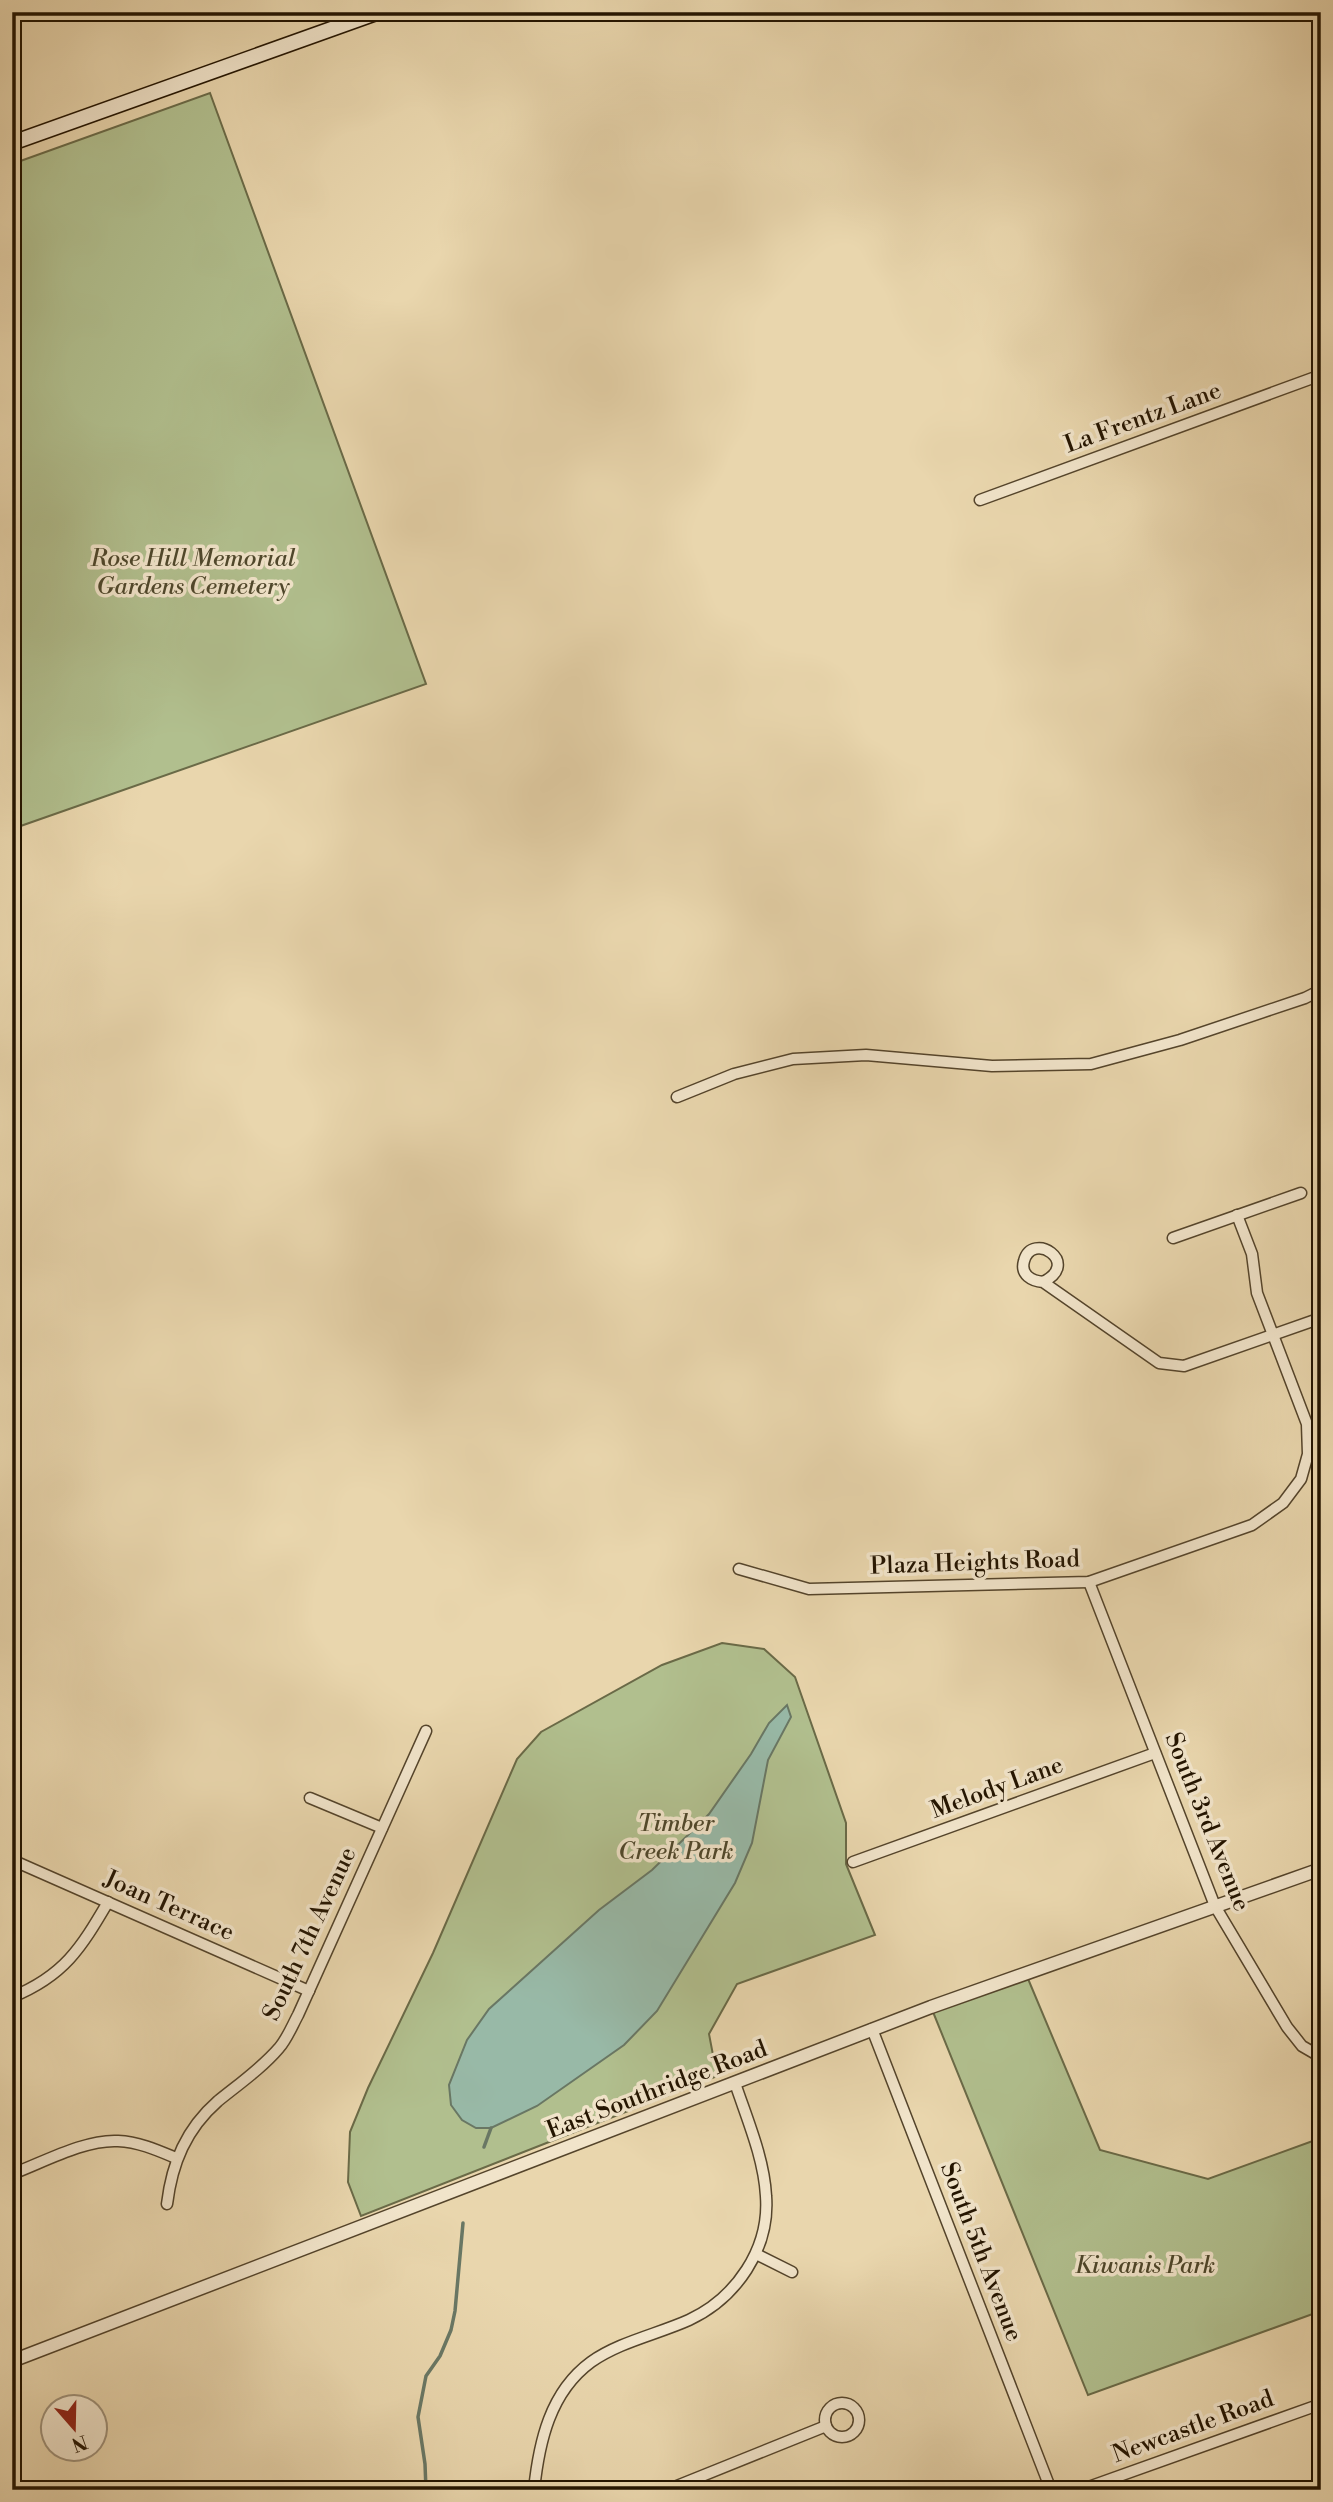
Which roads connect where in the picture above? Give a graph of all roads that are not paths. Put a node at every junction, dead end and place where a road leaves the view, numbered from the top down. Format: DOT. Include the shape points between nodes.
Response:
graph roads {
  1 [pos="379,12"];
  2 [pos="12,143"];
  3 [pos="1321,375"];
  4 [pos="980,500"];
  5 [pos="1321,990"];
  6 [pos="677,1097"];
  7 [pos="1301,1193"];
  8 [pos="1237,1215"];
  9 [pos="1173,1238"];
  10 [pos="1043,1282"];
  11 [pos="1321,1318"];
  12 [pos="1273,1336"];
  13 [pos="739,1569"];
  14 [pos="1088,1582"];
  15 [pos="426,1731"];
  16 [pos="1155,1754"];
  17 [pos="310,1798"];
  18 [pos="382,1828"];
  19 [pos="12,1860"];
  20 [pos="853,1862"];
  21 [pos="1321,1868"];
  22 [pos="108,1902"];
  23 [pos="1215,1906"];
  24 [pos="309,1991"];
  25 [pos="12,1997"];
  26 [pos="872,2029"];
  27 [pos="1321,2057"];
  28 [pos="735,2083"];
  29 [pos="176,2158"];
  30 [pos="12,2174"];
  31 [pos="167,2204"];
  32 [pos="756,2254"];
  33 [pos="792,2272"];
  34 [pos="12,2361"];
  35 [pos="1321,2404"];
  36 [pos="826,2427"];
  37 [pos="534,2490"];
  38 [pos="667,2490"];
  39 [pos="1051,2490"];
  40 [pos="1080,2490"];
  1 -- 2 [label="main road"];
  3 -- 4 [label="street, La Frentz Lane"];
  5 -- 6 [label="street" via="1180,1040 1091,1064 992,1066 866,1055 793,1059 734,1074"];
  7 -- 8 [label="street"];
  8 -- 9 [label="street"];
  8 -- 12 [label="street"];
  10 -- 12 [label="street" via="1159,1363 1184,1366"];
  11 -- 12 [label="street"];
  12 -- 14 [label="street, Plaza Heights Road" via="1307,1424 1308,1454 1301,1479 1283,1503 1252,1525"];
  13 -- 14 [label="street, Plaza Heights Road" via="809,1589"];
  14 -- 16 [label="street, South 3rd Avenue"];
  15 -- 18 [label="street, South 7th Avenue"];
  16 -- 20 [label="street, Melody Lane"];
  16 -- 23 [label="street, South 3rd Avenue"];
  17 -- 18 [label="street"];
  18 -- 24 [label="street, South 7th Avenue"];
  19 -- 22 [label="street, Joan Terrace"];
  21 -- 23 [label="street, East Southridge Road"];
  22 -- 24 [label="street, Joan Terrace"];
  22 -- 25 [label="street" via="82,1946 57,1973"];
  23 -- 26 [label="street, East Southridge Road"];
  23 -- 27 [label="street, South 3rd Avenue" via="1287,2026 1302,2046"];
  24 -- 29 [label="street, South 7th Avenue" via="280,2047 215,2104"];
  26 -- 28 [label="street, East Southridge Road"];
  26 -- 39 [label="street, South 5th Avenue"];
  28 -- 32 [label="street" via="766,2197"];
  28 -- 34 [label="street, East Southridge Road"];
  29 -- 30 [label="street" via="144,2144 116,2140 89,2145"];
  29 -- 31 [label="street, South 7th Avenue"];
  32 -- 33 [label="street"];
  32 -- 37 [label="street" via="731,2291 712,2306 590,2362 573,2380 558,2398 542,2437"];
  35 -- 40 [label="street, Newcastle Road"];
  36 -- 38 [label="street"];
}
